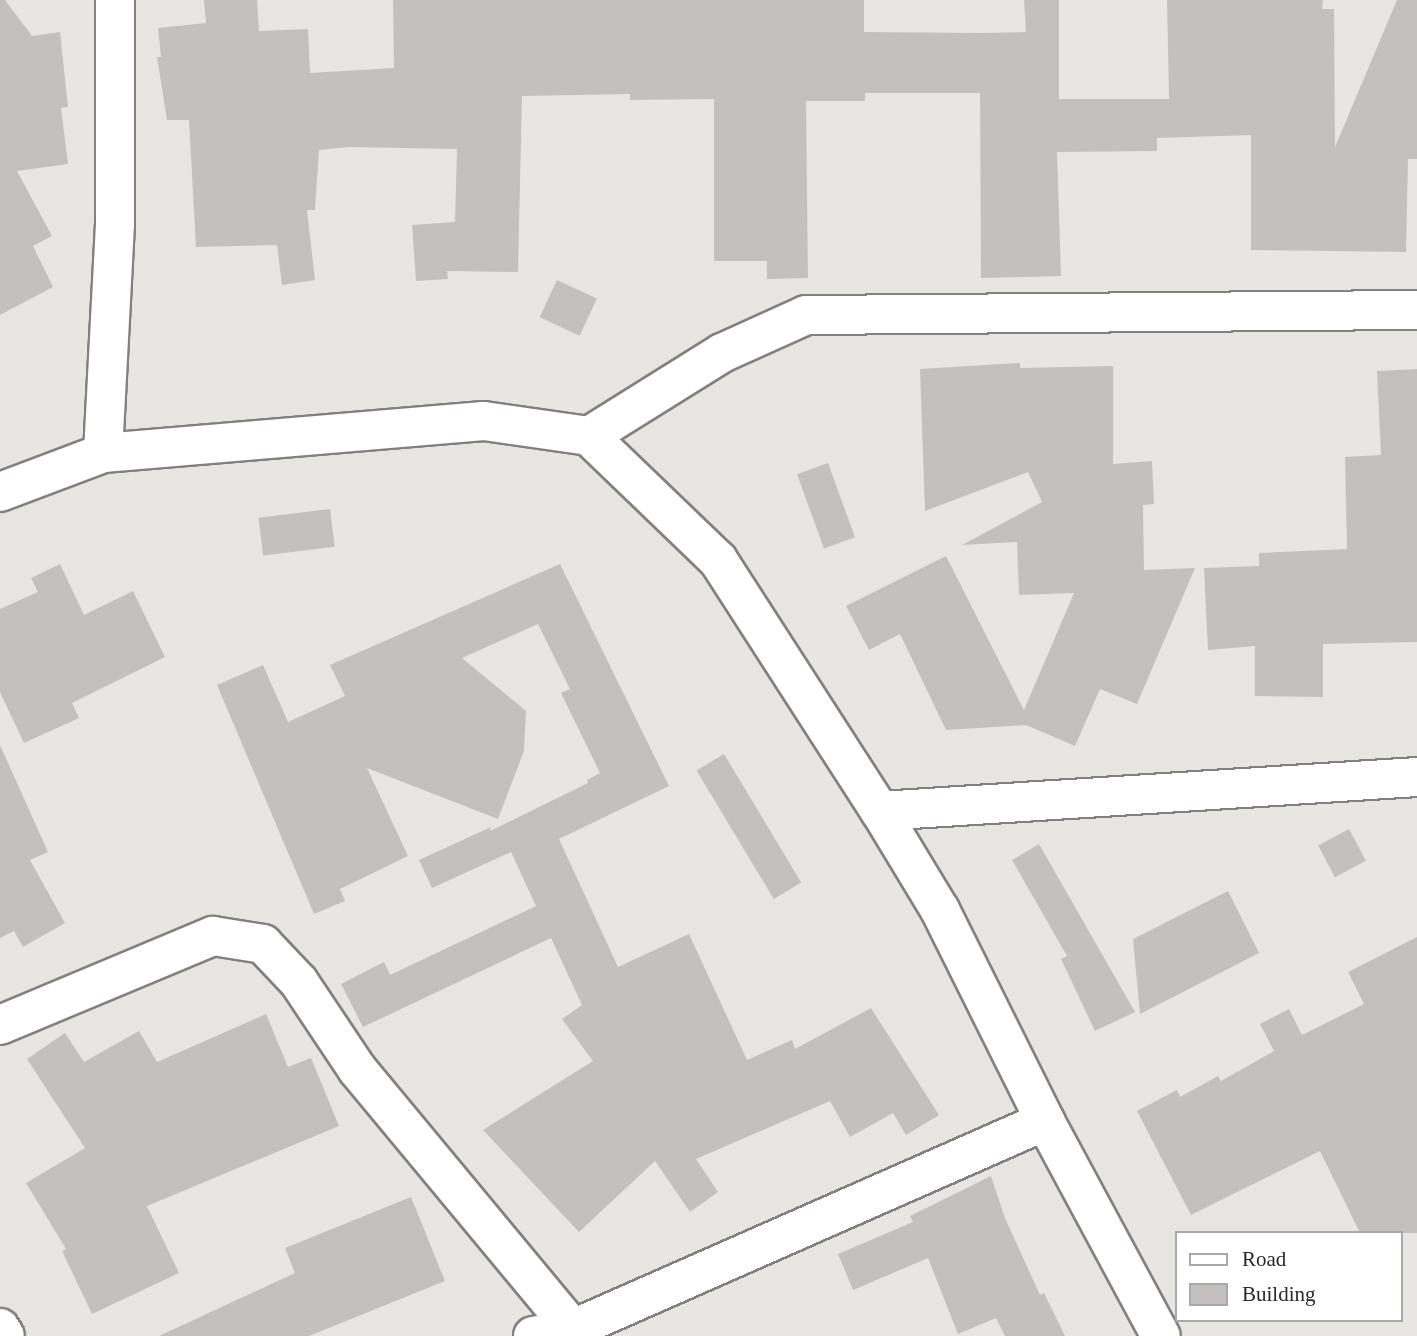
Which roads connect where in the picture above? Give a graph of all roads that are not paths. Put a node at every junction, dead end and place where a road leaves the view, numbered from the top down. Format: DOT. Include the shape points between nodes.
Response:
graph roads {
  1 [pos="116,0"];
  2 [pos="1417,310"];
  3 [pos="589,436"];
  4 [pos="103,453"];
  5 [pos="0,492"];
  6 [pos="1417,777"];
  7 [pos="880,811"];
  8 [pos="0,1025"];
  9 [pos="1045,1121"];
  10 [pos="0,1328"];
  11 [pos="573,1329"];
  12 [pos="5,1336"];
  13 [pos="533,1336"];
  14 [pos="1161,1336"];
  1 -- 4 [label="street" via="115,224"];
  2 -- 3 [label="street" via="806,315 722,353"];
  3 -- 4 [label="street" via="484,421"];
  3 -- 7 [label="street" via="718,560"];
  4 -- 5 [label="street"];
  6 -- 7 [label="street"];
  7 -- 9 [label="street" via="940,910"];
  8 -- 11 [label="street" via="213,936 263,944 299,982 357,1069"];
  9 -- 11 [label="street"];
  9 -- 14 [label="street"];
  10 -- 12 [label="street"];
  11 -- 13 [label="street"];
}
